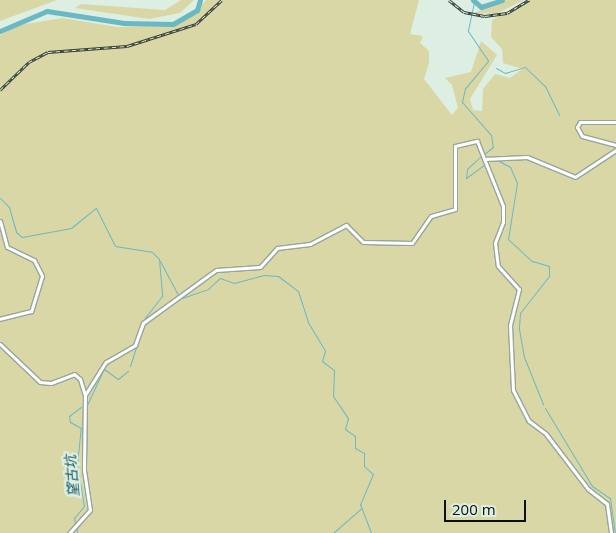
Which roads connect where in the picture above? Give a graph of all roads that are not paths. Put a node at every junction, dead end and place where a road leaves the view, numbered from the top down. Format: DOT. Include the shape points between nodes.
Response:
graph roads {
  1 [pos="616,122"];
  2 [pos="616,146"];
  3 [pos="616,150"];
  4 [pos="484,160"];
  5 [pos="0,221"];
  6 [pos="0,319"];
  7 [pos="0,344"];
  8 [pos="85,395"];
  9 [pos="69,533"];
  10 [pos="611,533"];
  1 -- 2 [label="street" via="580,122 577,127 582,136"];
  3 -- 4 [label="street" via="575,177 527,157"];
  4 -- 8 [label="street" via="477,141 455,146 455,209 427,219 423,233 412,244 363,242 346,225 310,244 277,248 260,267 216,270 143,323 136,345 106,362"];
  4 -- 10 [label="street" via="504,212 495,243 498,266 519,290 510,326 513,390 529,421 546,434 588,489 607,504"];
  5 -- 6 [label="street" via="7,247 34,260 42,276 31,311"];
  7 -- 8 [label="street" via="40,382 77,375"];
  8 -- 9 [label="street" via="84,470 90,510"];
}
